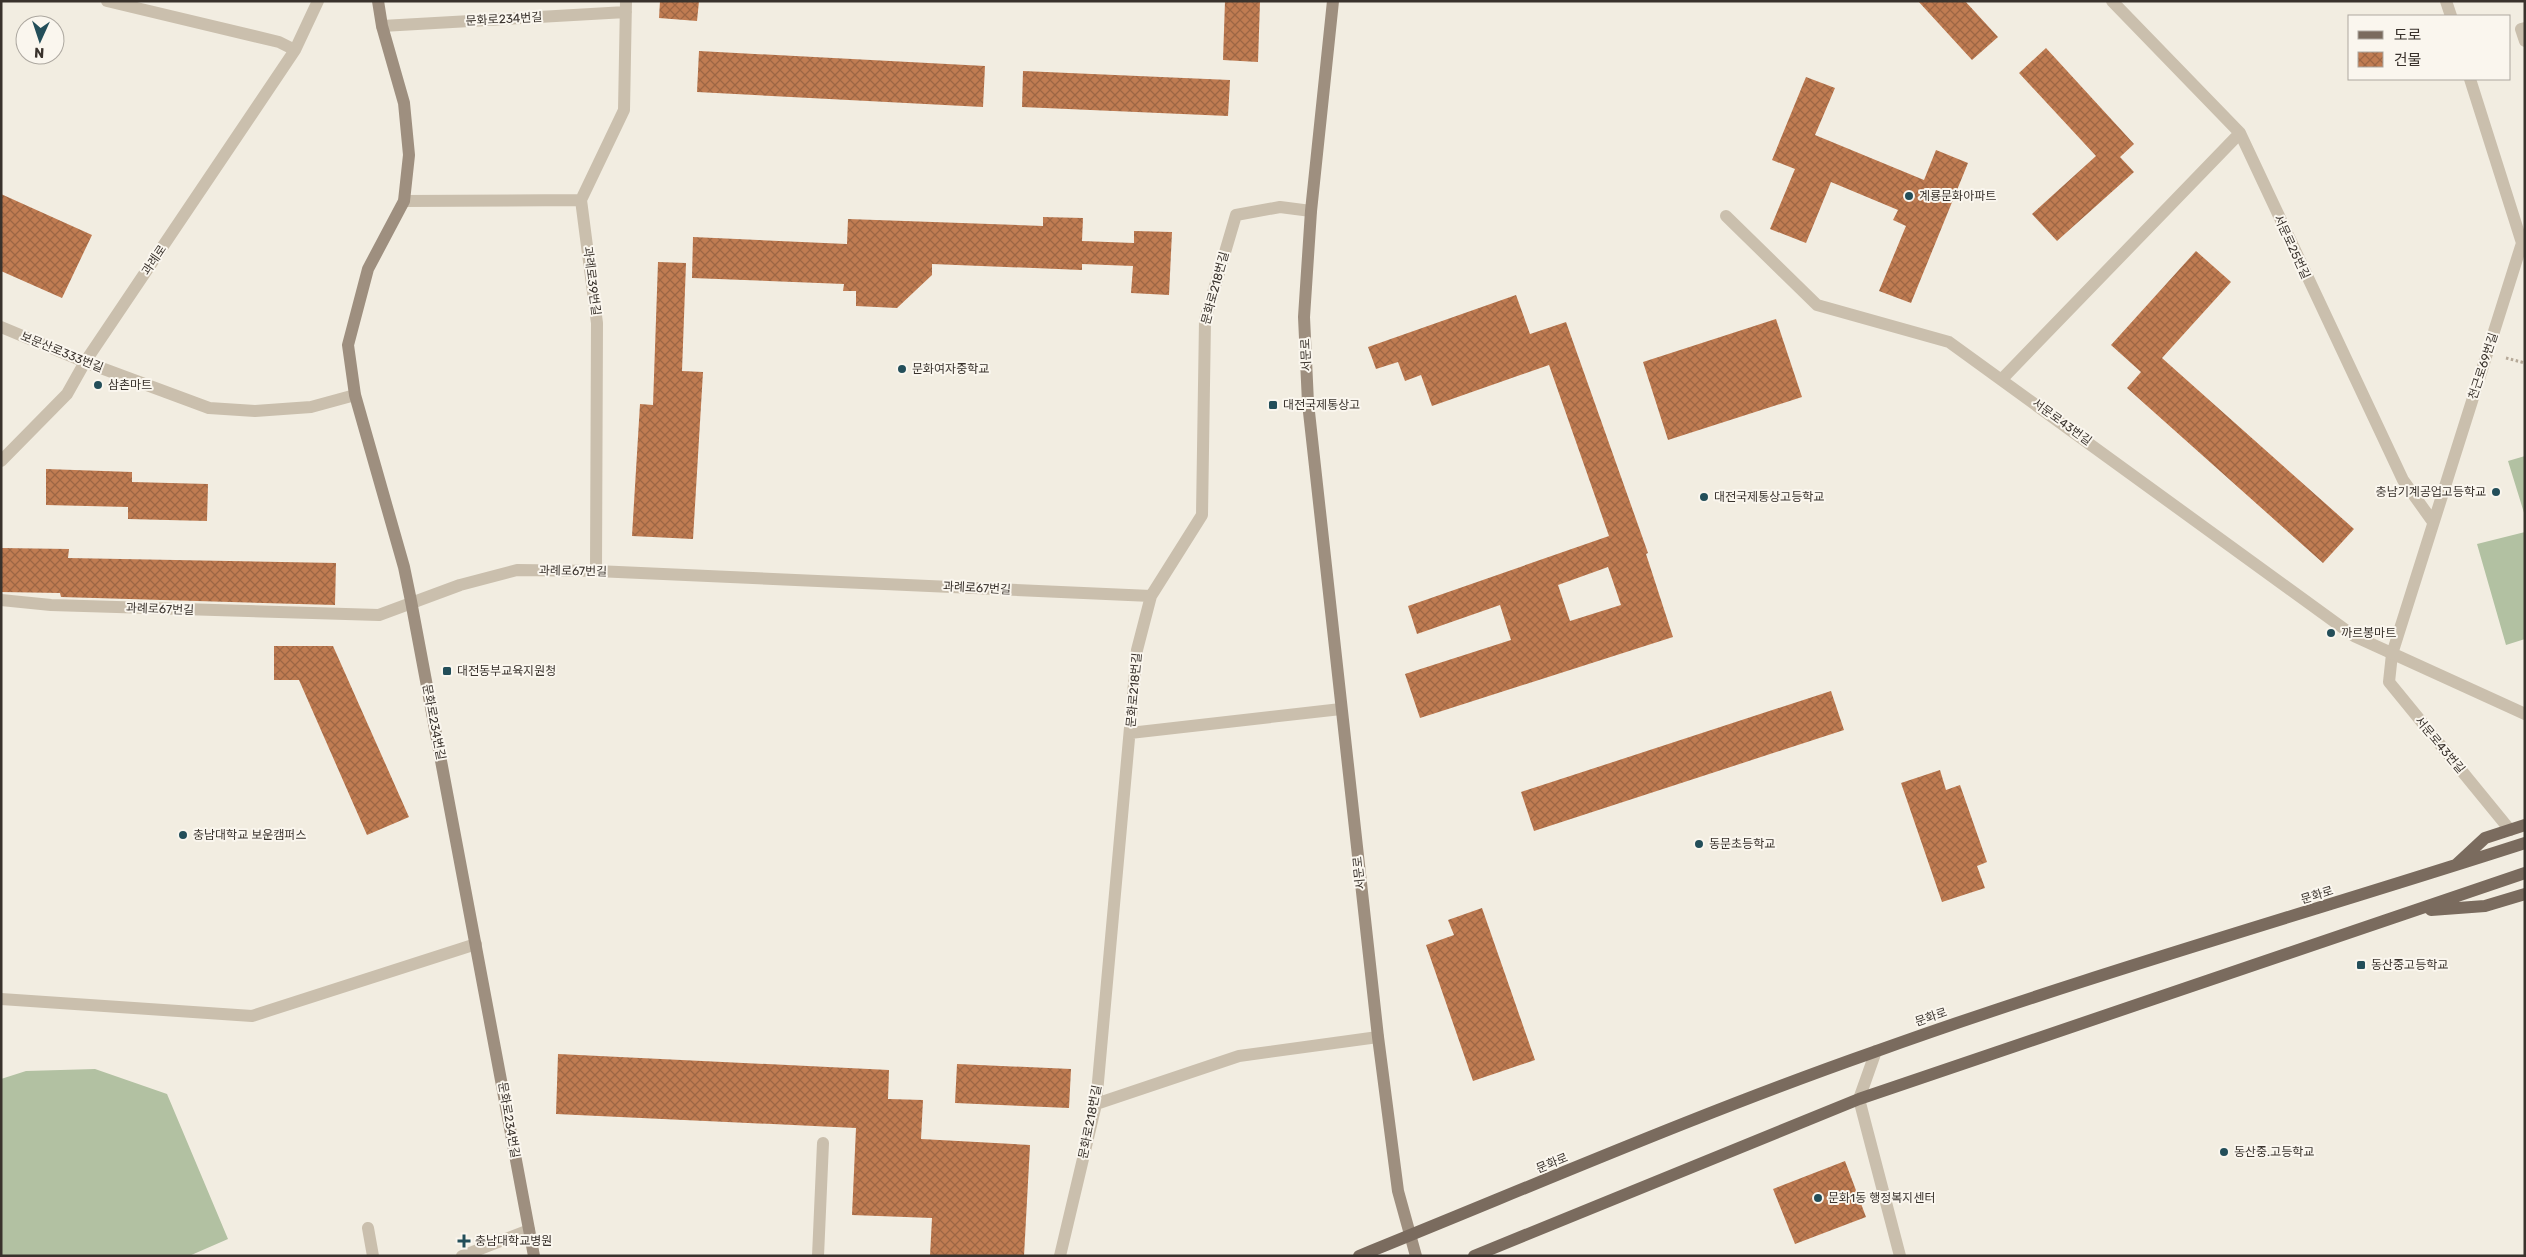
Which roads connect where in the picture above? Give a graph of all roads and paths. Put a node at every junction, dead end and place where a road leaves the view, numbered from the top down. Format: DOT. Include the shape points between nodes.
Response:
graph roads {
  1 [pos="107,1"];
  2 [pos="318,1"];
  3 [pos="378,1"];
  4 [pos="1333,1"];
  5 [pos="2112,1"];
  6 [pos="2446,1"];
  7 [pos="626,7"];
  8 [pos="2451,15"];
  9 [pos="382,26"];
  10 [pos="2525,28"];
  11 [pos="2525,41"];
  12 [pos="296,50"];
  13 [pos="2470,80"];
  14 [pos="2240,133"];
  15 [pos="581,200"];
  16 [pos="404,201"];
  17 [pos="1311,211"];
  18 [pos="1726,216"];
  19 [pos="1,327"];
  20 [pos="2506,358"];
  21 [pos="85,362"];
  22 [pos="2525,363"];
  23 [pos="2002,379"];
  24 [pos="355,395"];
  25 [pos="1,460"];
  26 [pos="2433,522"];
  27 [pos="596,571"];
  28 [pos="1151,596"];
  29 [pos="1,600"];
  30 [pos="411,601"];
  31 [pos="2392,654"];
  32 [pos="1341,709"];
  33 [pos="2525,714"];
  34 [pos="1130,733"];
  35 [pos="2525,825"];
  36 [pos="2510,830"];
  37 [pos="2525,844"];
  38 [pos="2454,866"];
  39 [pos="2525,873"];
  40 [pos="2525,894"];
  41 [pos="2413,911"];
  42 [pos="476,944"];
  43 [pos="1,1000"];
  44 [pos="1378,1037"];
  45 [pos="1876,1051"];
  46 [pos="1859,1098"];
  47 [pos="1096,1104"];
  48 [pos="823,1143"];
  49 [pos="368,1228"];
  50 [pos="529,1230"];
  51 [pos="1410,1235"];
  52 [pos="373,1256"];
  53 [pos="462,1256"];
  54 [pos="534,1256"];
  55 [pos="818,1256"];
  56 [pos="1060,1256"];
  57 [pos="1360,1256"];
  58 [pos="1416,1256"];
  59 [pos="1474,1256"];
  60 [pos="1900,1256"];
  1 -- 12 [label="street" via="279,42"];
  2 -- 12 [label="street, 과례로"];
  3 -- 9 [label="main road, 문화로234번길"];
  4 -- 17 [label="main road, 서문로"];
  5 -- 14 [label="street, 서문로25번길"];
  6 -- 8 [label="street"];
  7 -- 9 [label="street, 문화로234번길"];
  7 -- 15 [label="street" via="624,110"];
  9 -- 16 [label="main road, 문화로234번길" via="404,102 409,155"];
  10 -- 11 [label="street" via="2521,29"];
  12 -- 21 [label="street, 과례로"];
  13 -- 26 [label="street, 천근로69번길" via="2522,243"];
  14 -- 23 [label="street"];
  14 -- 26 [label="street, 서문로25번길" via="2403,480"];
  15 -- 16 [label="street"];
  15 -- 27 [label="street, 과례로39번길" via="597,323"];
  16 -- 24 [label="main road, 문화로234번길" via="368,270 348,345"];
  17 -- 28 [label="street, 문화로218번길" via="1280,207 1236,215 1205,320 1202,514"];
  17 -- 32 [label="main road, 서문로" via="1304,317 1308,403"];
  18 -- 23 [label="street, 서문로43번길" via="1817,305 1949,342"];
  19 -- 21 [label="street, 보문산로333번길"];
  20 -- 22 [label="path"];
  21 -- 24 [label="street, 보문산로333번길" via="209,408 255,411 311,407"];
  21 -- 25 [label="street, 과례로" via="67,394"];
  23 -- 31 [label="street, 서문로43번길" via="2354,636"];
  24 -- 30 [label="main road, 문화로234번길"];
  26 -- 31 [label="street, 천근로69번길"];
  27 -- 28 [label="street, 과례로67번길"];
  27 -- 30 [label="street, 과례로67번길" via="516,570"];
  28 -- 34 [label="street, 문화로218번길" via="1137,650"];
  29 -- 30 [label="street, 과례로67번길" via="51,605 379,615"];
  30 -- 42 [label="main road, 문화로234번길"];
  31 -- 33 [label="street, 서문로43번길"];
  31 -- 36 [label="street, 서문로43번길" via="2389,682"];
  32 -- 34 [label="street"];
  32 -- 44 [label="main road, 서문로"];
  34 -- 47 [label="street, 문화로218번길"];
  35 -- 36 [label="main road"];
  36 -- 38 [label="main road" via="2486,838"];
  37 -- 38 [label="main road, 문화로"];
  38 -- 45 [label="main road, 문화로" via="2084,979"];
  39 -- 41 [label="main road"];
  40 -- 41 [label="main road" via="2484,906"];
  41 -- 46 [label="main road"];
  42 -- 43 [label="street" via="252,1016"];
  42 -- 50 [label="main road, 문화로234번길"];
  44 -- 47 [label="street" via="1239,1056"];
  44 -- 51 [label="main road, 서문로" via="1398,1192"];
  45 -- 46 [label="street"];
  45 -- 51 [label="main road, 문화로" via="1762,1092"];
  46 -- 59 [label="main road"];
  46 -- 60 [label="street"];
  47 -- 56 [label="street, 문화로218번길"];
  48 -- 55 [label="street"];
  49 -- 52 [label="street"];
  50 -- 53 [label="street"];
  50 -- 54 [label="main road, 문화로234번길"];
  51 -- 57 [label="main road, 문화로"];
  51 -- 58 [label="main road, 서문로"];
}
